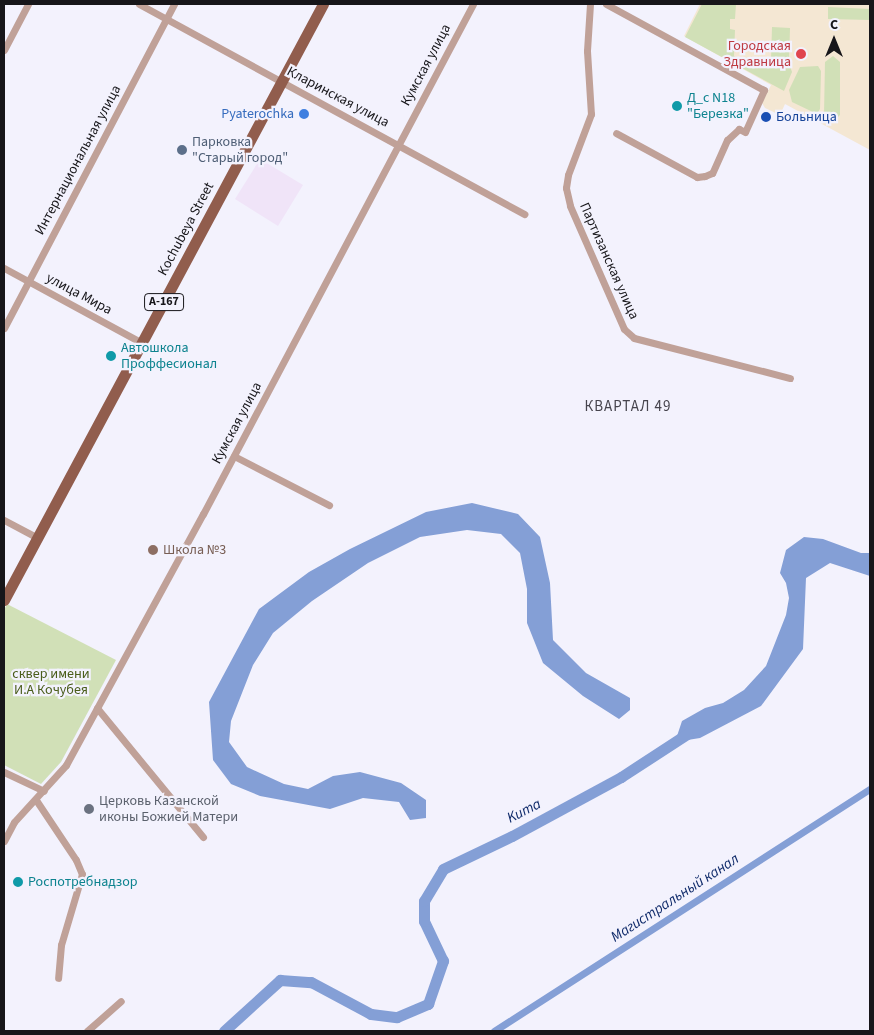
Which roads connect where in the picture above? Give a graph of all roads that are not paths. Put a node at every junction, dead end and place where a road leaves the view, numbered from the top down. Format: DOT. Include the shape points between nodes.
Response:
graph roads {
  1 [pos="28,4"];
  2 [pos="139,4"];
  3 [pos="174,4"];
  4 [pos="323,4"];
  5 [pos="473,4"];
  6 [pos="590,4"];
  7 [pos="606,4"];
  8 [pos="166,18"];
  9 [pos="4,50"];
  10 [pos="282,81"];
  11 [pos="616,133"];
  12 [pos="398,143"];
  13 [pos="524,214"];
  14 [pos="4,268"];
  15 [pos="28,281"];
  16 [pos="4,328"];
  17 [pos="142,342"];
  18 [pos="790,378"];
  19 [pos="234,456"];
  20 [pos="329,505"];
  21 [pos="4,520"];
  22 [pos="36,537"];
  23 [pos="4,600"];
  24 [pos="98,708"];
  25 [pos="4,772"];
  26 [pos="44,791"];
  27 [pos="36,800"];
  28 [pos="203,838"];
  29 [pos="4,841"];
  30 [pos="58,978"];
  31 [pos="121,1001"];
  32 [pos="86,1031"];
  1 -- 9 [label="street"];
  2 -- 8 [label="street, Кларинская улица"];
  3 -- 8 [label="street, Интернациональная улица"];
  4 -- 10 [label="main road, Kochubeya Street / А-167"];
  5 -- 12 [label="street, Кумская улица"];
  6 -- 18 [label="street, Партизанская улица" via="587,51 591,114 566,188 570,206 624,329 634,338"];
  7 -- 11 [label="street" via="764,90 745,132 740,129 727,140 712,173 697,177"];
  8 -- 10 [label="street, Кларинская улица"];
  8 -- 15 [label="street, Интернациональная улица"];
  10 -- 12 [label="street, Кларинская улица"];
  10 -- 17 [label="main road, Kochubeya Street / А-167"];
  12 -- 13 [label="street, Кларинская улица"];
  12 -- 19 [label="street, Кумская улица"];
  14 -- 15 [label="street, улица Мира"];
  15 -- 16 [label="street, Интернациональная улица"];
  15 -- 17 [label="street, улица Мира"];
  17 -- 22 [label="main road, Kochubeya Street / А-167"];
  19 -- 20 [label="street"];
  19 -- 24 [label="street, Кумская улица"];
  21 -- 22 [label="street"];
  22 -- 23 [label="main road, Kochubeya Street / А-167"];
  24 -- 26 [label="street, Кумская улица" via="66,766"];
  24 -- 28 [label="street"];
  25 -- 26 [label="street"];
  26 -- 27 [label="street, Кумская улица"];
  27 -- 29 [label="street, Кумская улица" via="14,822"];
  27 -- 30 [label="street" via="82,874 61,945"];
  31 -- 32 [label="street"];
}
